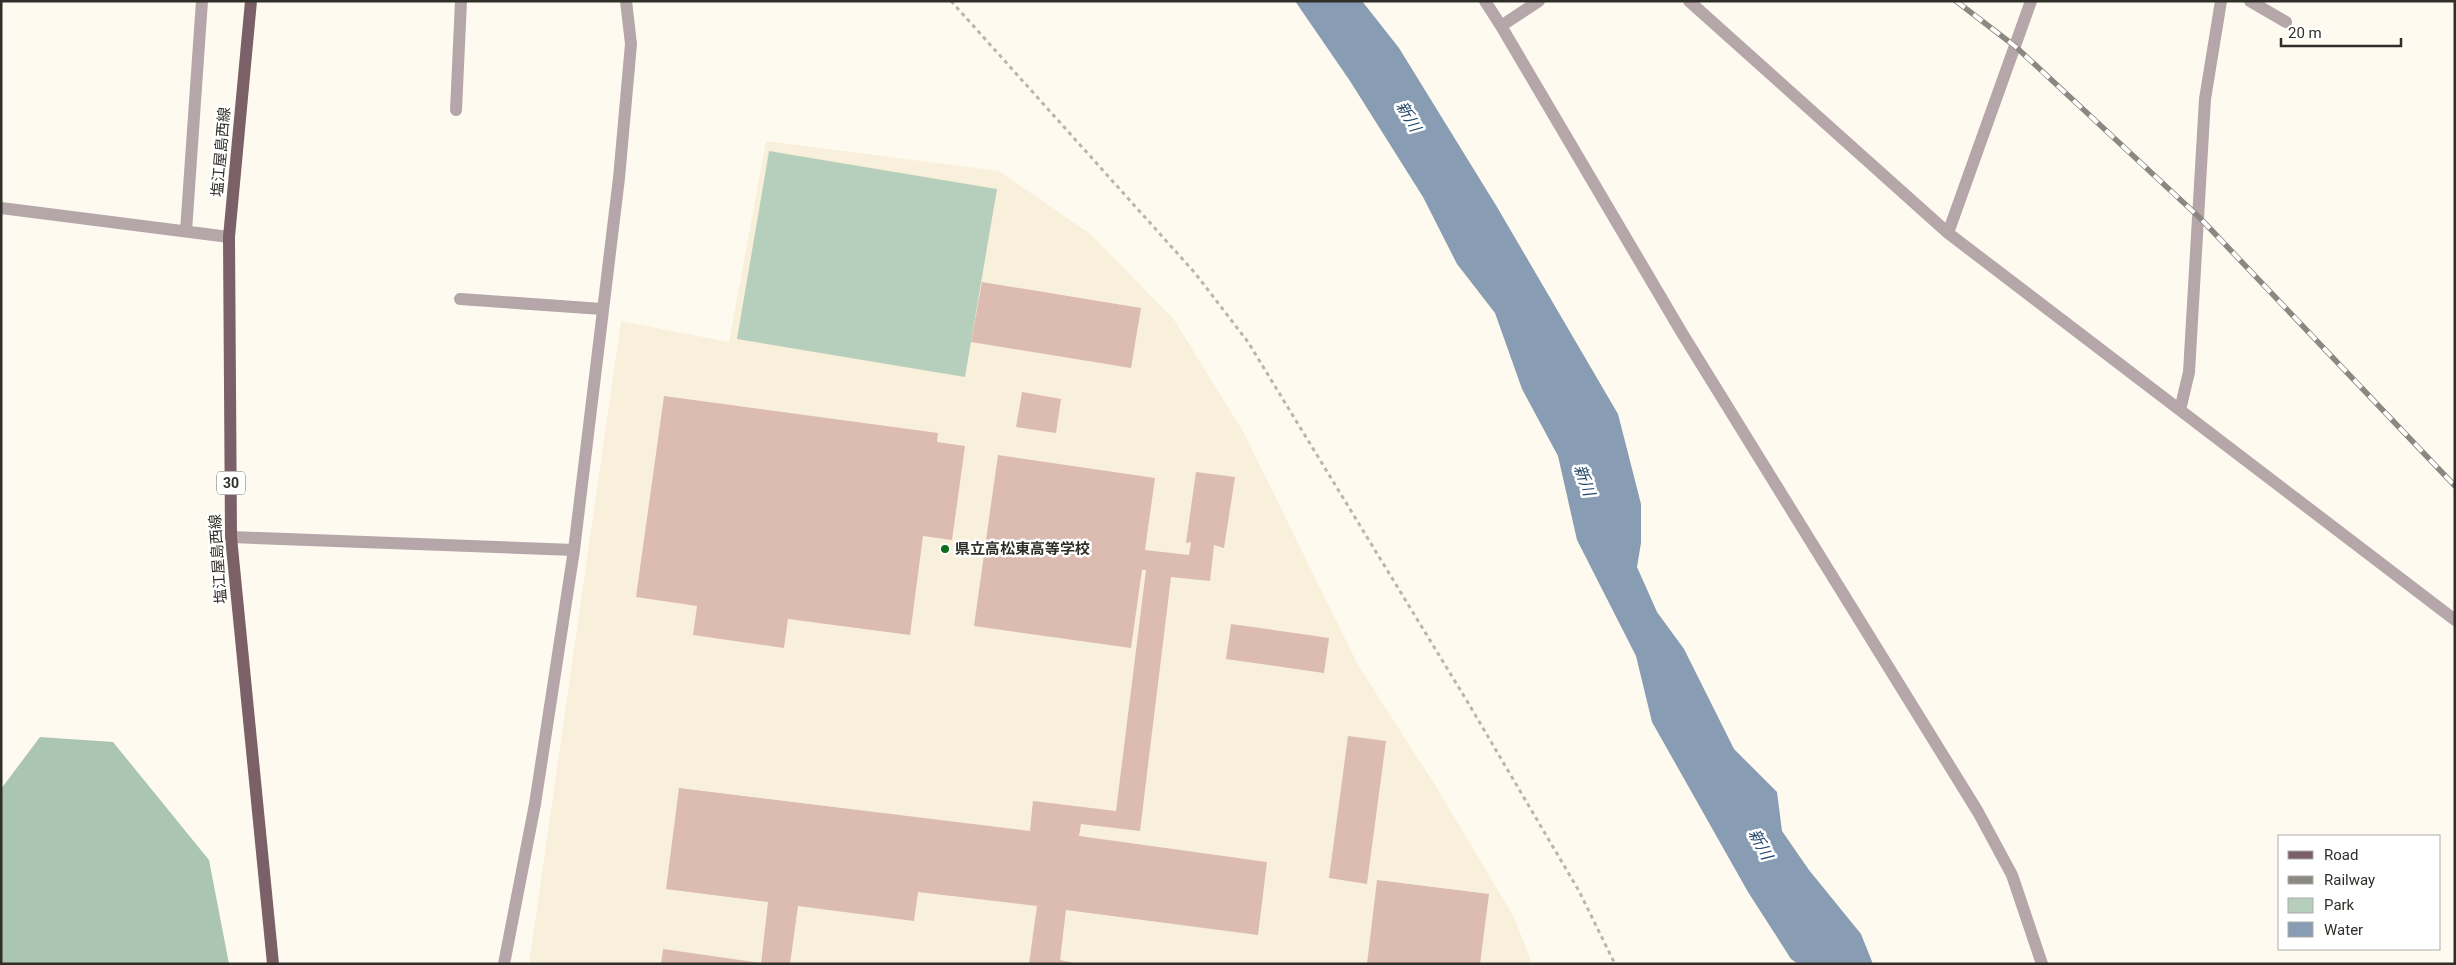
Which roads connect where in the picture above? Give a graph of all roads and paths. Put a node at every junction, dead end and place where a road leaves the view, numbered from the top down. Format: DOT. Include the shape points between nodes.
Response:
graph roads {
  1 [pos="202,1"];
  2 [pos="251,1"];
  3 [pos="461,1"];
  4 [pos="626,1"];
  5 [pos="951,1"];
  6 [pos="1485,1"];
  7 [pos="1539,1"];
  8 [pos="1689,1"];
  9 [pos="2031,1"];
  10 [pos="2221,1"];
  11 [pos="2250,1"];
  12 [pos="2286,22"];
  13 [pos="1502,26"];
  14 [pos="456,110"];
  15 [pos="1,208"];
  16 [pos="186,231"];
  17 [pos="1948,233"];
  18 [pos="229,237"];
  19 [pos="460,299"];
  20 [pos="602,309"];
  21 [pos="2180,410"];
  22 [pos="231,537"];
  23 [pos="574,550"];
  24 [pos="2455,620"];
  25 [pos="274,964"];
  26 [pos="504,964"];
  27 [pos="1614,964"];
  28 [pos="2042,964"];
  1 -- 16 [label="street"];
  2 -- 18 [label="main road, 塩江屋島西線 / 30"];
  3 -- 14 [label="street"];
  4 -- 20 [label="street" via="631,44 619,178"];
  5 -- 27 [label="path" via="1195,273 1248,342 1579,891"];
  6 -- 13 [label="street"];
  7 -- 13 [label="street"];
  8 -- 17 [label="street"];
  9 -- 17 [label="street"];
  10 -- 21 [label="street" via="2205,99 2189,372"];
  11 -- 12 [label="street"];
  13 -- 28 [label="street" via="1682,333 1978,812 2012,875"];
  15 -- 16 [label="street"];
  16 -- 18 [label="street"];
  17 -- 21 [label="street"];
  18 -- 22 [label="main road, 塩江屋島西線 / 30"];
  19 -- 20 [label="street"];
  20 -- 23 [label="street"];
  21 -- 24 [label="street"];
  22 -- 23 [label="street"];
  22 -- 25 [label="main road, 塩江屋島西線 / 30"];
  23 -- 26 [label="street" via="535,804"];
}
